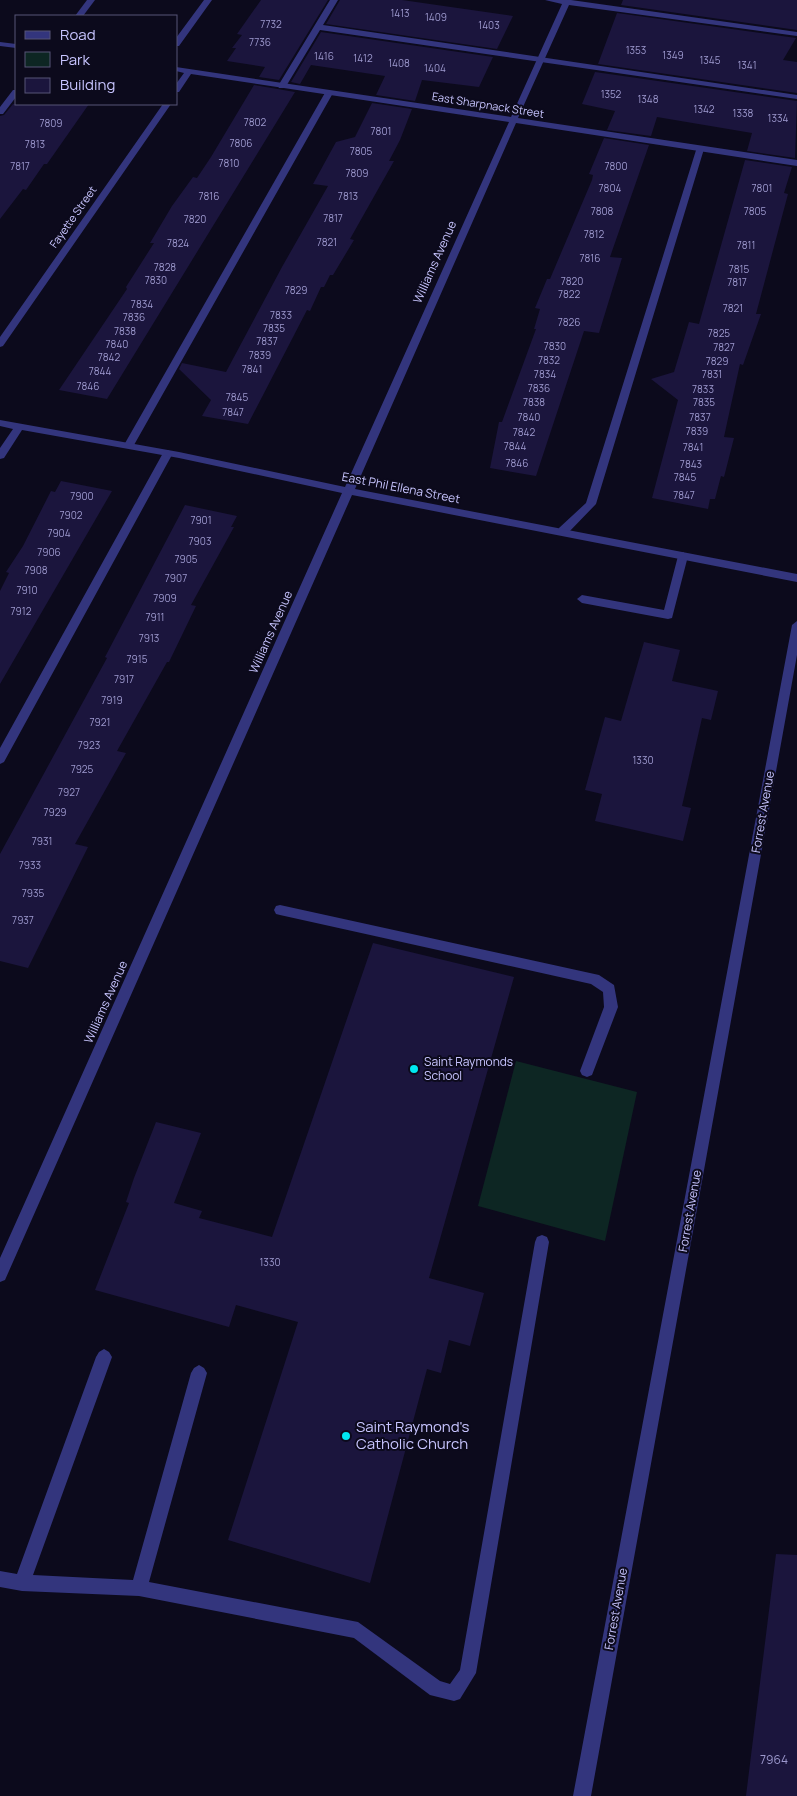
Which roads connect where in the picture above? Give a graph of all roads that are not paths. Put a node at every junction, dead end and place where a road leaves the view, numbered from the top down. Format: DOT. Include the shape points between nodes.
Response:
graph roads {
  1 [pos="92,0"];
  2 [pos="208,0"];
  3 [pos="334,0"];
  4 [pos="549,0"];
  5 [pos="566,1"];
  6 [pos="79,15"];
  7 [pos="318,27"];
  8 [pos="797,34"];
  9 [pos="178,41"];
  10 [pos="0,44"];
  11 [pos="15,46"];
  12 [pos="542,58"];
  13 [pos="178,70"];
  14 [pos="189,72"];
  15 [pos="282,86"];
  16 [pos="178,87"];
  17 [pos="15,93"];
  18 [pos="328,93"];
  19 [pos="797,97"];
  20 [pos="166,105"];
  21 [pos="0,112"];
  22 [pos="513,120"];
  23 [pos="700,149"];
  24 [pos="797,163"];
  25 [pos="0,344"];
  26 [pos="0,423"];
  27 [pos="19,427"];
  28 [pos="129,446"];
  29 [pos="168,453"];
  30 [pos="0,456"];
  31 [pos="348,491"];
  32 [pos="563,531"];
  33 [pos="684,556"];
  34 [pos="797,578"];
  35 [pos="582,599"];
  36 [pos="797,625"];
  37 [pos="0,759"];
  38 [pos="280,910"];
  39 [pos="587,1071"];
  40 [pos="542,1242"];
  41 [pos="0,1275"];
  42 [pos="104,1357"];
  43 [pos="199,1373"];
  44 [pos="0,1579"];
  45 [pos="22,1583"];
  46 [pos="139,1588"];
  47 [pos="582,1796"];
  1 -- 6 [label="street"];
  2 -- 9 [label="street"];
  3 -- 7 [label="street"];
  4 -- 5 [label="street"];
  5 -- 8 [label="street"];
  5 -- 12 [label="street, Williams Avenue"];
  7 -- 12 [label="street"];
  7 -- 15 [label="street"];
  10 -- 11 [label="street"];
  12 -- 19 [label="street"];
  12 -- 22 [label="street, Williams Avenue"];
  13 -- 14 [label="street, East Sharpnack Street"];
  14 -- 15 [label="street, East Sharpnack Street"];
  14 -- 16 [label="street"];
  15 -- 18 [label="street, East Sharpnack Street"];
  17 -- 21 [label="street"];
  18 -- 22 [label="street, East Sharpnack Street"];
  18 -- 28 [label="street"];
  20 -- 25 [label="street, Fayette Street"];
  22 -- 23 [label="street, East Sharpnack Street"];
  22 -- 31 [label="street, Williams Avenue"];
  23 -- 24 [label="street, East Sharpnack Street"];
  23 -- 32 [label="street" via="591,504"];
  26 -- 27 [label="street, East Phil Ellena Street"];
  27 -- 28 [label="street, East Phil Ellena Street"];
  27 -- 30 [label="street"];
  28 -- 29 [label="street, East Phil Ellena Street"];
  29 -- 31 [label="street, East Phil Ellena Street"];
  29 -- 37 [label="street"];
  31 -- 32 [label="street, East Phil Ellena Street"];
  31 -- 41 [label="street, Williams Avenue"];
  32 -- 33 [label="street, East Phil Ellena Street"];
  33 -- 34 [label="street, East Phil Ellena Street"];
  33 -- 35 [label="street" via="668,615"];
  36 -- 47 [label="street, Forrest Avenue"];
  38 -- 39 [label="street" via="594,979 609,989 611,1007"];
  40 -- 46 [label="street" via="468,1673 454,1693 436,1689 358,1630"];
  42 -- 45 [label="street"];
  43 -- 46 [label="street"];
  44 -- 45 [label="street"];
  45 -- 46 [label="street"];
}
